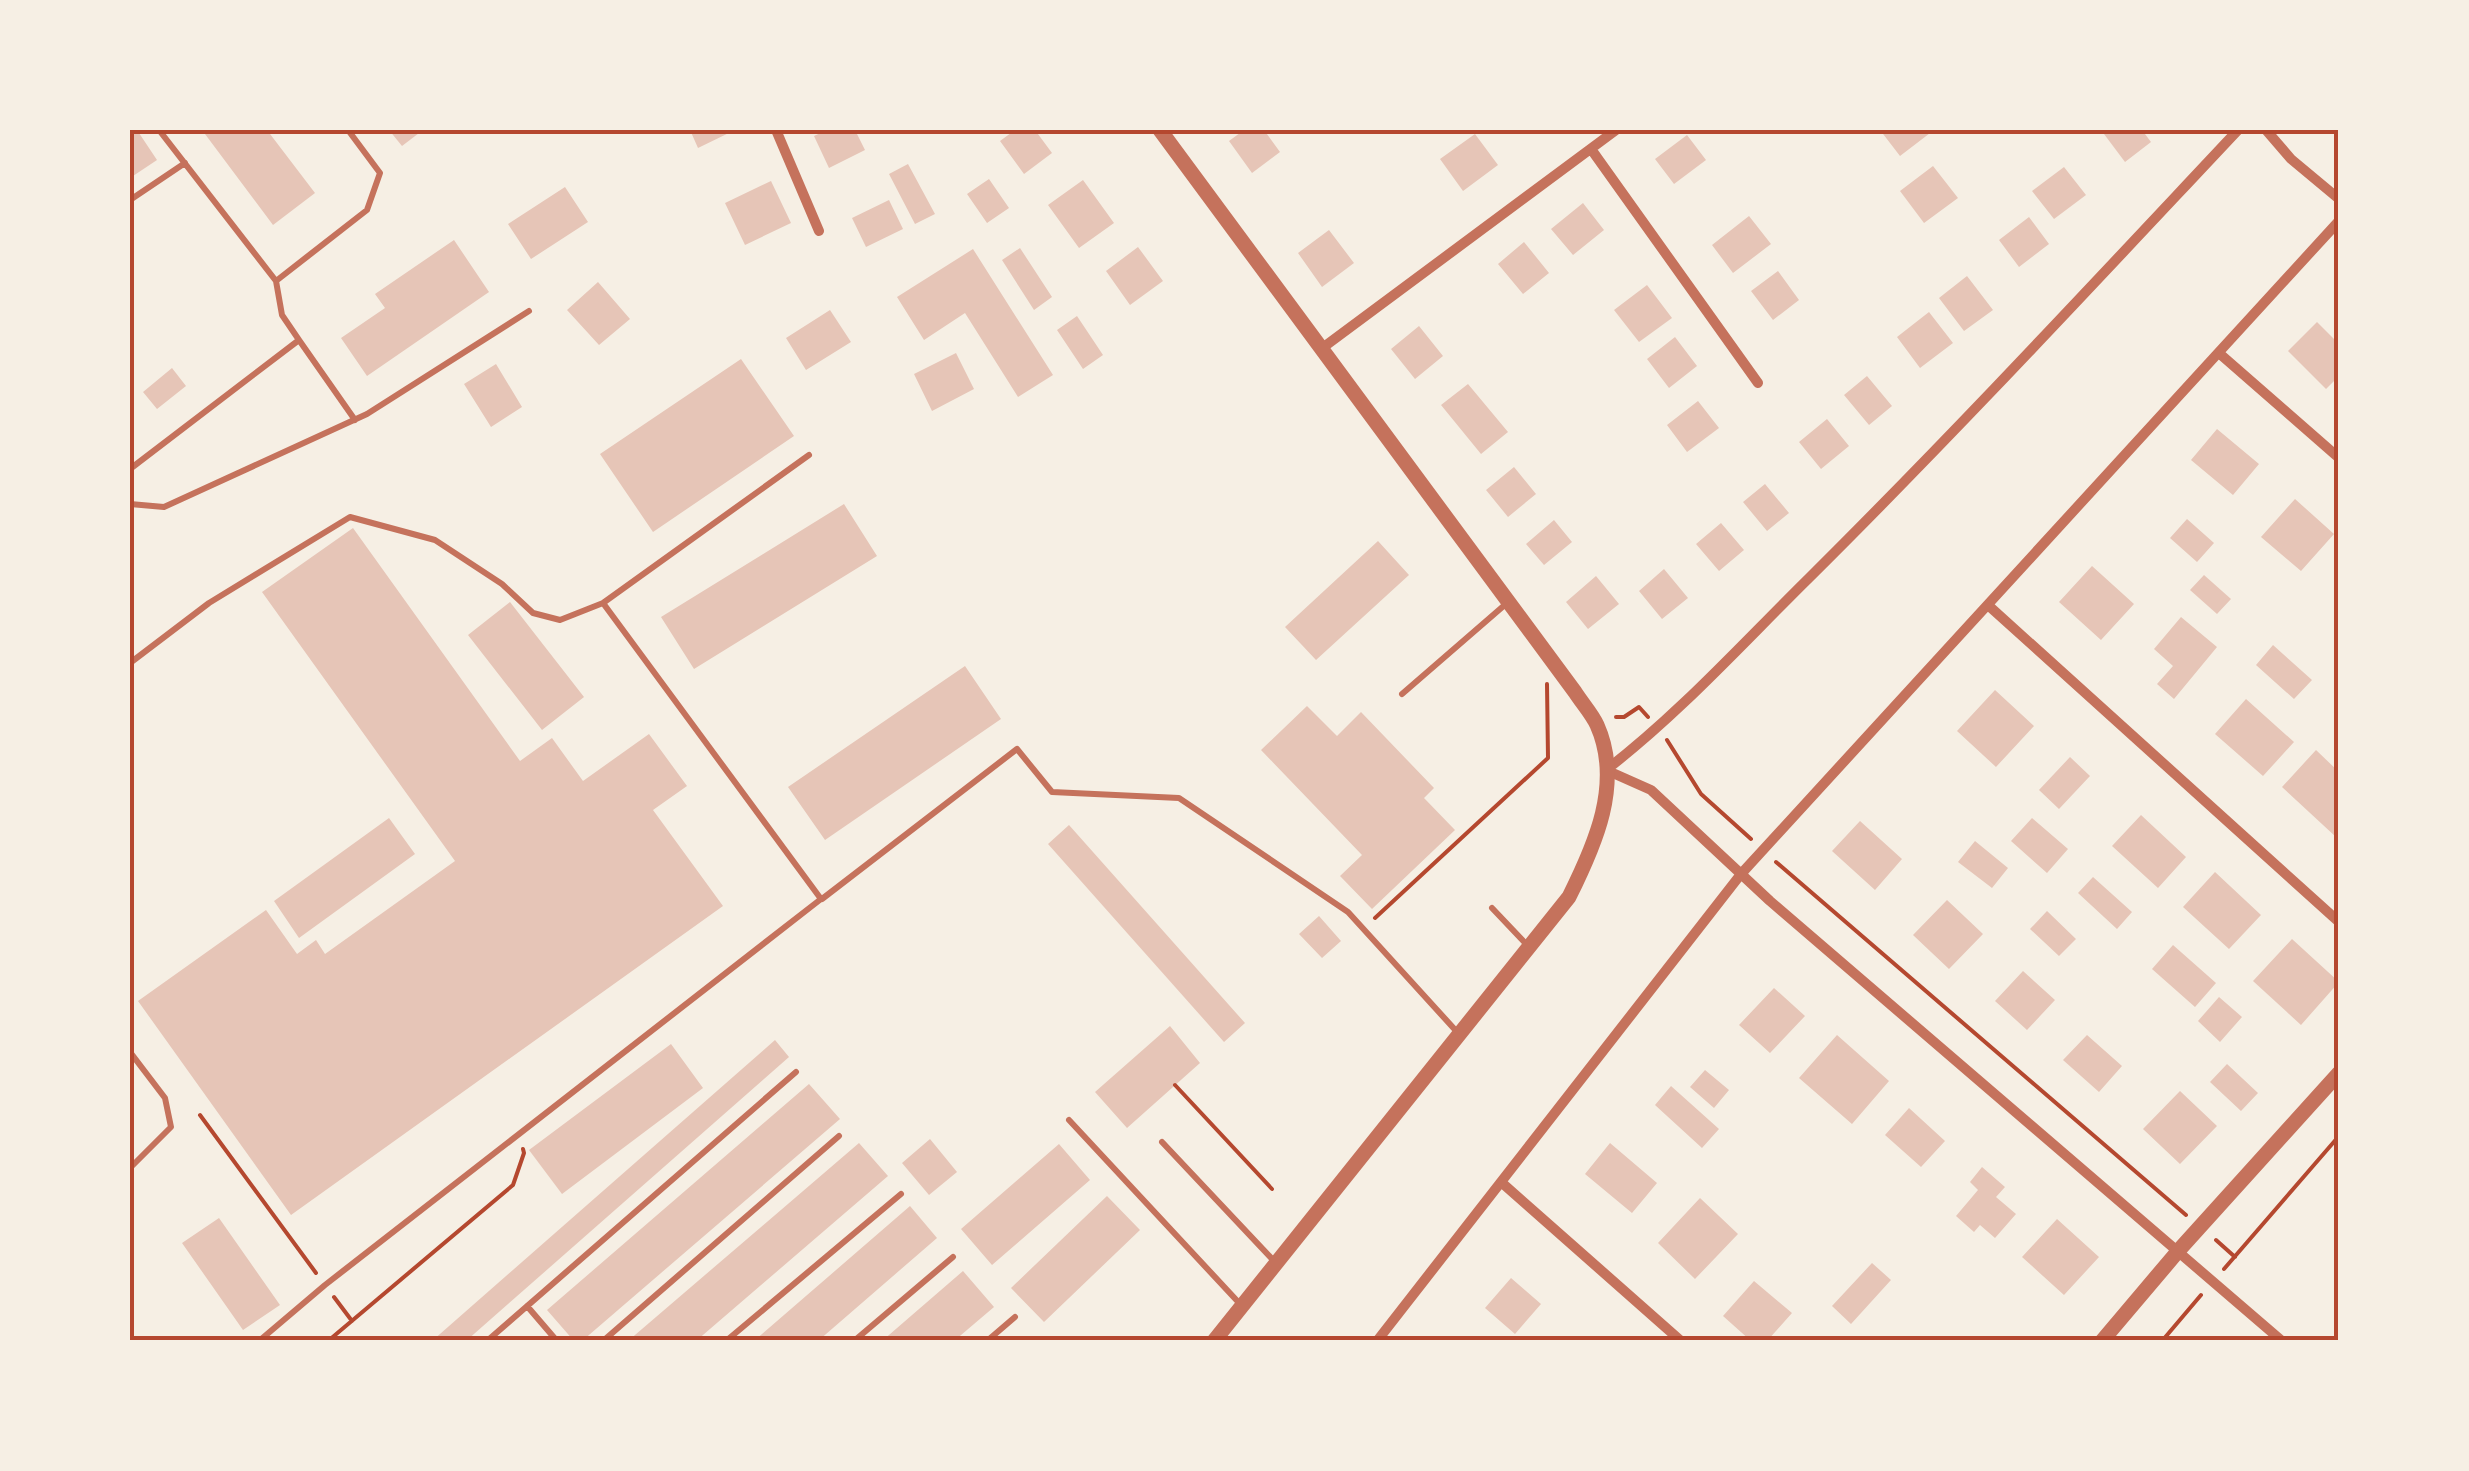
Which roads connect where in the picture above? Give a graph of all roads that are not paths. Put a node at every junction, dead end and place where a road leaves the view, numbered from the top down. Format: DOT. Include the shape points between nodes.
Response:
graph roads {
  1 [pos="159,130"];
  2 [pos="348,130"];
  3 [pos="776,130"];
  4 [pos="1161,130"];
  5 [pos="1616,130"];
  6 [pos="2238,130"];
  7 [pos="2266,130"];
  8 [pos="1591,149"];
  9 [pos="185,163"];
  10 [pos="2339,199"];
  11 [pos="130,200"];
  12 [pos="2339,221"];
  13 [pos="819,231"];
  14 [pos="276,281"];
  15 [pos="529,311"];
  16 [pos="299,340"];
  17 [pos="1321,349"];
  18 [pos="2220,354"];
  19 [pos="1758,383"];
  20 [pos="355,420"];
  21 [pos="809,456"];
  22 [pos="2339,458"];
  23 [pos="130,469"];
  24 [pos="130,504"];
  25 [pos="1508,602"];
  26 [pos="603,603"];
  27 [pos="1988,606"];
  28 [pos="130,662"];
  29 [pos="1402,694"];
  30 [pos="1606,770"];
  31 [pos="1742,874"];
  32 [pos="821,899"];
  33 [pos="1492,908"];
  34 [pos="2339,922"];
  35 [pos="1528,947"];
  36 [pos="1459,1034"];
  37 [pos="130,1052"];
  38 [pos="796,1072"];
  39 [pos="2339,1073"];
  40 [pos="1070,1120"];
  41 [pos="838,1136"];
  42 [pos="1162,1142"];
  43 [pos="130,1168"];
  44 [pos="1501,1182"];
  45 [pos="901,1194"];
  46 [pos="2179,1250"];
  47 [pos="953,1257"];
  48 [pos="1276,1263"];
  49 [pos="527,1306"];
  50 [pos="1242,1306"];
  51 [pos="1016,1317"];
  52 [pos="259,1341"];
  53 [pos="486,1341"];
  54 [pos="557,1341"];
  55 [pos="604,1341"];
  56 [pos="726,1341"];
  57 [pos="854,1341"];
  58 [pos="988,1341"];
  59 [pos="1214,1341"];
  60 [pos="1377,1341"];
  61 [pos="1681,1341"];
  62 [pos="2102,1341"];
  63 [pos="2282,1341"];
  1 -- 9 [label="lane"];
  2 -- 14 [label="lane" via="380,173 367,210"];
  3 -- 13 [label="street"];
  4 -- 17 [label="street"];
  5 -- 8 [label="street"];
  6 -- 30 [label="street" via="1922,466"];
  7 -- 10 [label="street"];
  8 -- 17 [label="street"];
  8 -- 19 [label="street"];
  9 -- 11 [label="lane"];
  9 -- 14 [label="lane"];
  12 -- 18 [label="street"];
  14 -- 16 [label="lane" via="282,315"];
  15 -- 20 [label="lane"];
  16 -- 20 [label="lane"];
  16 -- 23 [label="lane"];
  17 -- 25 [label="street"];
  18 -- 22 [label="street"];
  18 -- 27 [label="street"];
  20 -- 24 [label="lane" via="164,507"];
  21 -- 26 [label="lane"];
  25 -- 29 [label="lane"];
  25 -- 30 [label="street" via="1596,724"];
  26 -- 28 [label="lane" via="560,620 533,612 435,540 350,518 209,603"];
  26 -- 32 [label="lane"];
  27 -- 31 [label="street"];
  27 -- 34 [label="street"];
  30 -- 31 [label="street" via="1651,790"];
  30 -- 35 [label="street" via="1606,802 1587,861"];
  31 -- 44 [label="street"];
  31 -- 46 [label="street"];
  32 -- 36 [label="lane" via="1018,748 1052,792 1178,798 1348,912"];
  32 -- 52 [label="lane"];
  33 -- 35 [label="lane"];
  35 -- 36 [label="street"];
  36 -- 48 [label="street"];
  37 -- 43 [label="lane" via="165,1098 171,1127"];
  38 -- 49 [label="lane"];
  39 -- 46 [label="street"];
  40 -- 50 [label="lane"];
  41 -- 55 [label="lane"];
  42 -- 48 [label="lane"];
  44 -- 60 [label="street"];
  44 -- 61 [label="street"];
  45 -- 56 [label="lane"];
  46 -- 62 [label="street"];
  46 -- 63 [label="street"];
  47 -- 57 [label="lane"];
  48 -- 50 [label="street"];
  49 -- 53 [label="lane"];
  49 -- 54 [label="lane"];
  50 -- 59 [label="street"];
  51 -- 58 [label="lane"];
}
